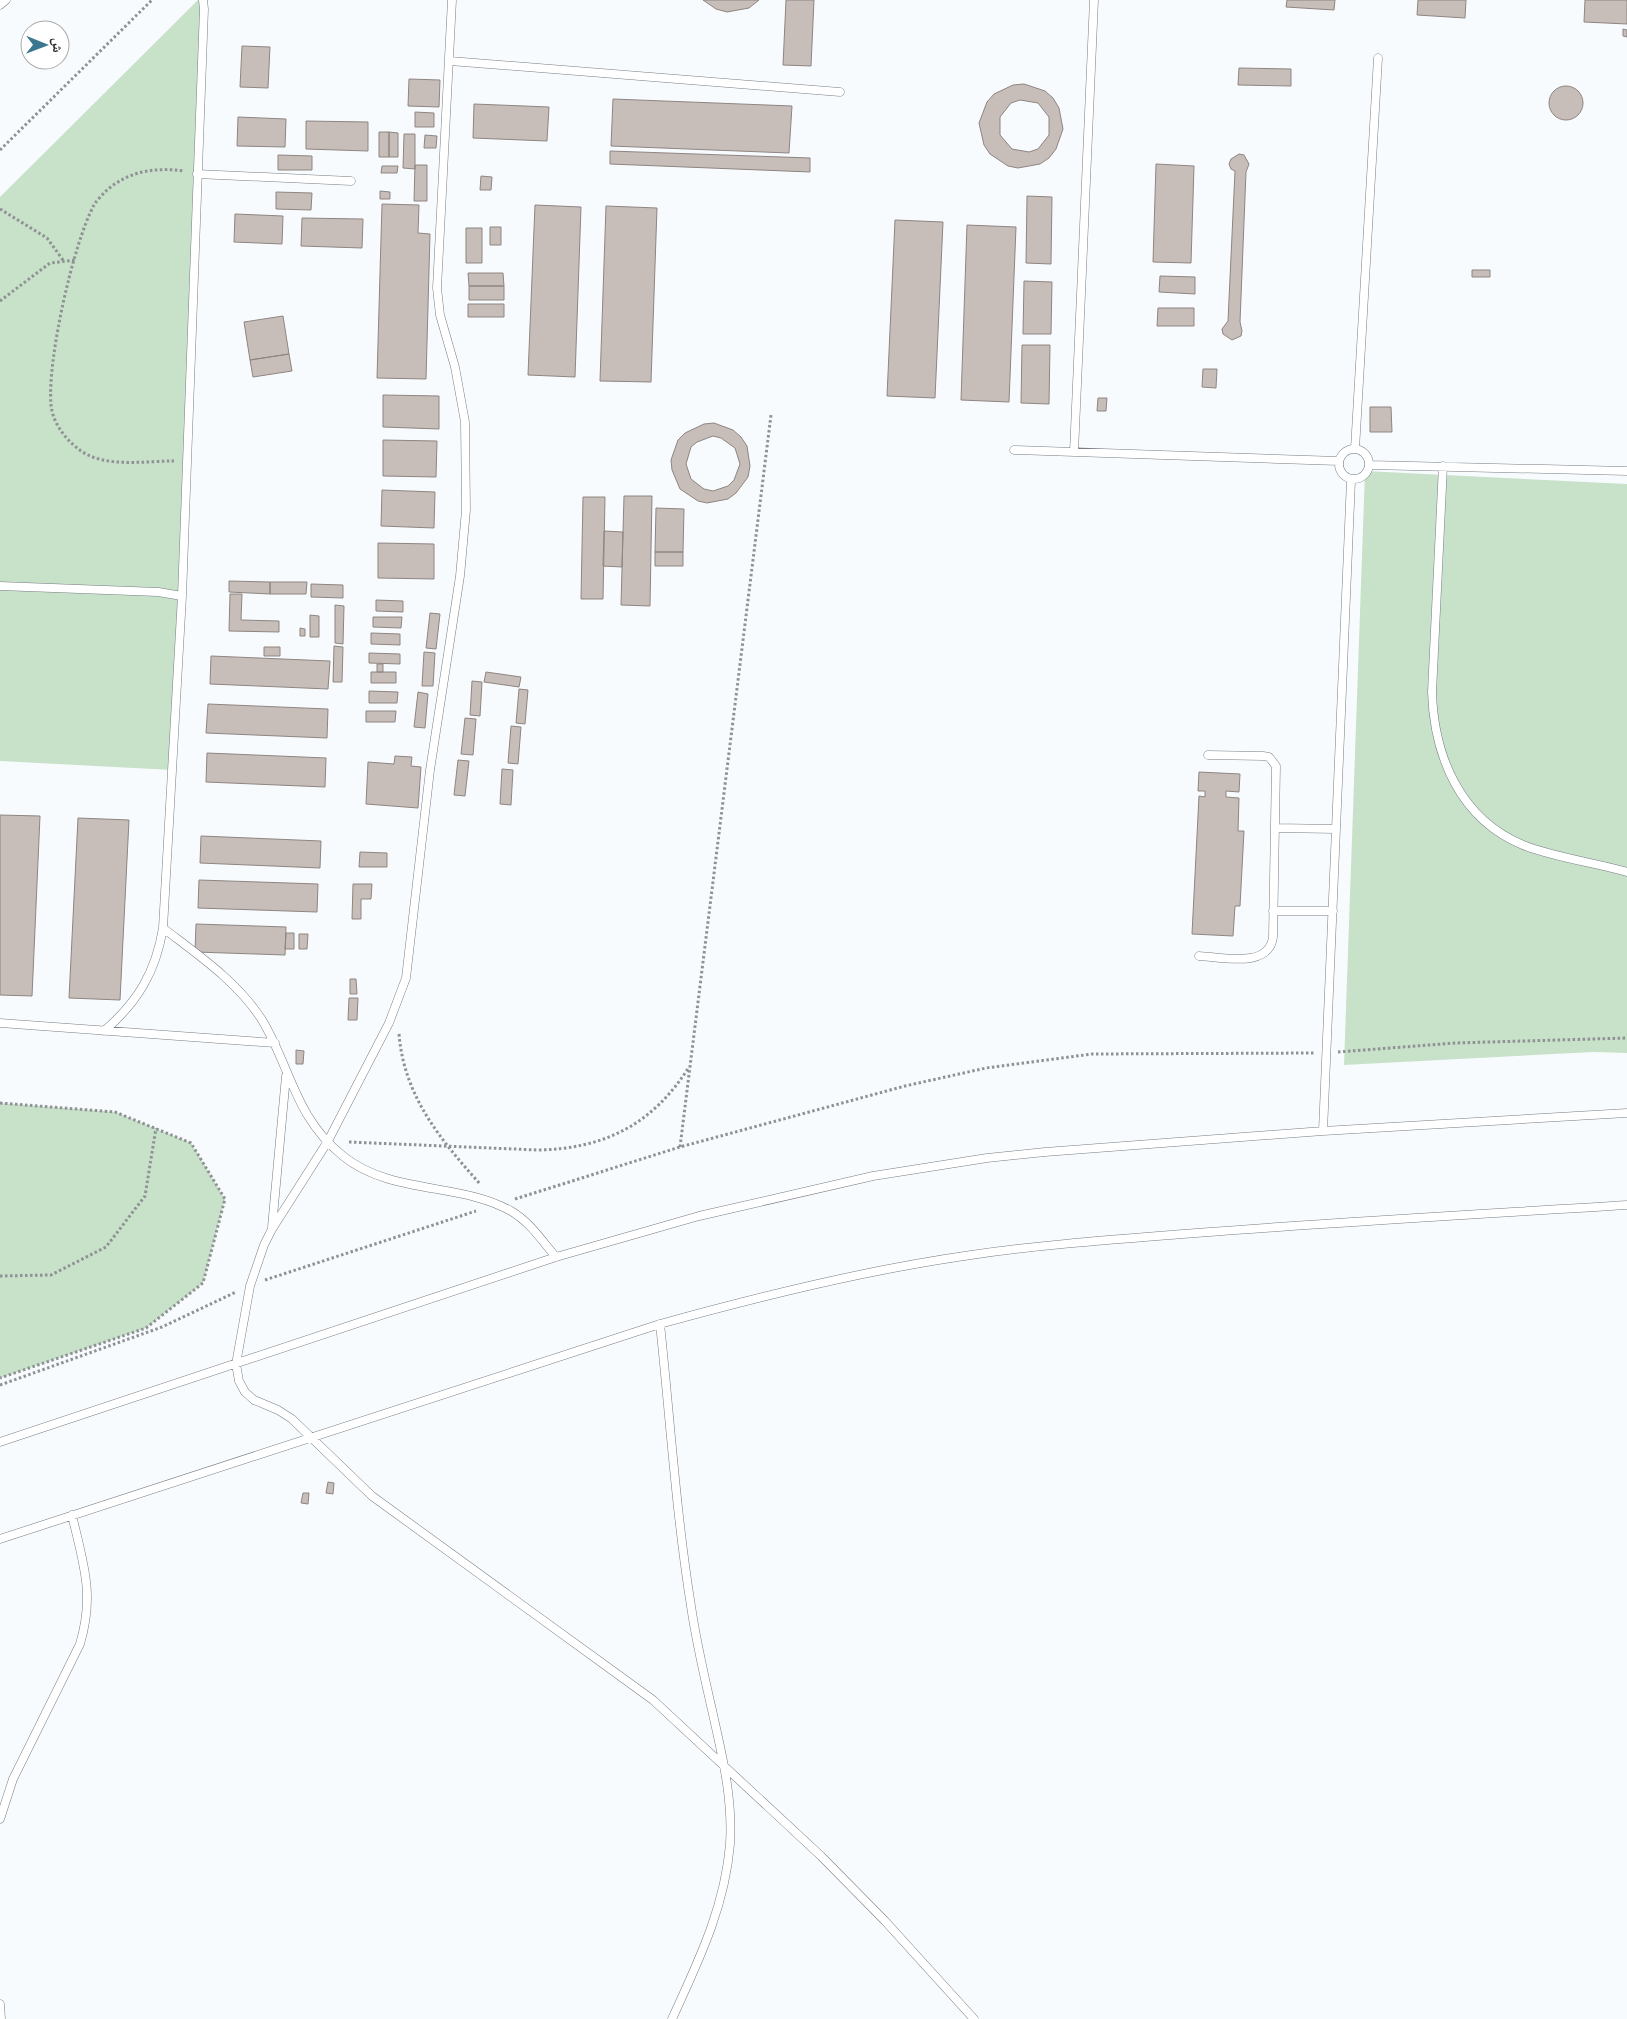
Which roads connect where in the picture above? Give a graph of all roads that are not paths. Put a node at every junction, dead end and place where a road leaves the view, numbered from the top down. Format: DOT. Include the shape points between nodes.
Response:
graph roads {
  1 [pos="6,0"];
  2 [pos="203,0"];
  3 [pos="452,0"];
  4 [pos="1094,0"];
  5 [pos="0,5"];
  6 [pos="1378,58"];
  7 [pos="450,61"];
  8 [pos="840,92"];
  9 [pos="197,174"];
  10 [pos="351,181"];
  11 [pos="1356,449"];
  12 [pos="1014,450"];
  13 [pos="1074,452"];
  14 [pos="1339,461"];
  15 [pos="1370,465"];
  16 [pos="1442,466"];
  17 [pos="1627,471"];
  18 [pos="1351,480"];
  19 [pos="0,586"];
  20 [pos="182,596"];
  21 [pos="1208,755"];
  22 [pos="1276,828"];
  23 [pos="1336,829"];
  24 [pos="1627,872"];
  25 [pos="1273,911"];
  26 [pos="1333,912"];
  27 [pos="163,928"];
  28 [pos="1200,956"];
  29 [pos="0,1023"];
  30 [pos="104,1031"];
  31 [pos="274,1043"];
  32 [pos="286,1074"];
  33 [pos="1627,1114"];
  34 [pos="1323,1132"];
  35 [pos="328,1141"];
  36 [pos="1627,1205"];
  37 [pos="272,1228"];
  38 [pos="556,1257"];
  39 [pos="660,1324"];
  40 [pos="236,1364"];
  41 [pos="313,1438"];
  42 [pos="0,1442"];
  43 [pos="72,1515"];
  44 [pos="0,1539"];
  45 [pos="725,1765"];
  46 [pos="0,1819"];
  47 [pos="0,2004"];
  48 [pos="2,2019"];
  49 [pos="672,2019"];
  50 [pos="974,2019"];
  1 -- 5 [label="lane"];
  2 -- 9 [label="lane"];
  3 -- 7 [label="lane"];
  4 -- 13 [label="lane"];
  6 -- 11 [label="lane"];
  7 -- 8 [label="lane"];
  7 -- 35 [label="lane" via="437,288 440,315 455,367 465,422 464,543 430,770 406,978 389,1023"];
  9 -- 10 [label="lane"];
  9 -- 20 [label="lane"];
  11 -- 14 [label="lane" via="1342,454"];
  11 -- 15 [label="lane" via="1363,451"];
  12 -- 13 [label="lane"];
  13 -- 14 [label="lane"];
  14 -- 18 [label="lane" via="1339,469"];
  15 -- 16 [label="lane"];
  15 -- 18 [label="lane" via="1364,476"];
  16 -- 17 [label="lane"];
  16 -- 24 [label="lane" via="1432,701 1438,746 1447,770 1478,814 1499,831 1548,852"];
  18 -- 23 [label="lane"];
  19 -- 20 [label="lane" via="158,592"];
  20 -- 27 [label="lane"];
  21 -- 22 [label="lane" via="1263,756 1274,761 1277,772"];
  22 -- 23 [label="lane"];
  22 -- 25 [label="lane"];
  23 -- 26 [label="lane"];
  25 -- 26 [label="lane"];
  25 -- 28 [label="lane" via="1272,944 1264,954 1252,958"];
  26 -- 34 [label="lane"];
  27 -- 30 [label="lane" via="151,975 123,1015"];
  27 -- 31 [label="lane" via="246,998"];
  29 -- 30 [label="lane"];
  30 -- 31 [label="lane"];
  31 -- 32 [label="lane"];
  32 -- 35 [label="lane" via="311,1121"];
  32 -- 37 [label="lane"];
  33 -- 34 [label="lane"];
  34 -- 38 [label="lane" via="1045,1152 930,1166 757,1201"];
  35 -- 37 [label="lane"];
  35 -- 38 [label="lane" via="343,1157 386,1178 497,1204 525,1221"];
  36 -- 39 [label="lane" via="1300,1225 970,1255 847,1277"];
  37 -- 40 [label="lane" via="250,1286"];
  38 -- 40 [label="lane"];
  39 -- 41 [label="lane"];
  39 -- 45 [label="lane" via="690,1605"];
  40 -- 41 [label="lane" via="239,1381 254,1400 292,1419"];
  40 -- 42 [label="lane"];
  41 -- 43 [label="lane"];
  41 -- 45 [label="lane" via="372,1496 616,1671"];
  43 -- 44 [label="lane"];
  43 -- 46 [label="lane" via="88,1583 86,1624 80,1644 13,1779"];
  45 -- 49 [label="lane" via="730,1804 730,1844 725,1883 714,1922"];
  45 -- 50 [label="lane" via="815,1850"];
  47 -- 48 [label="lane"];
}
